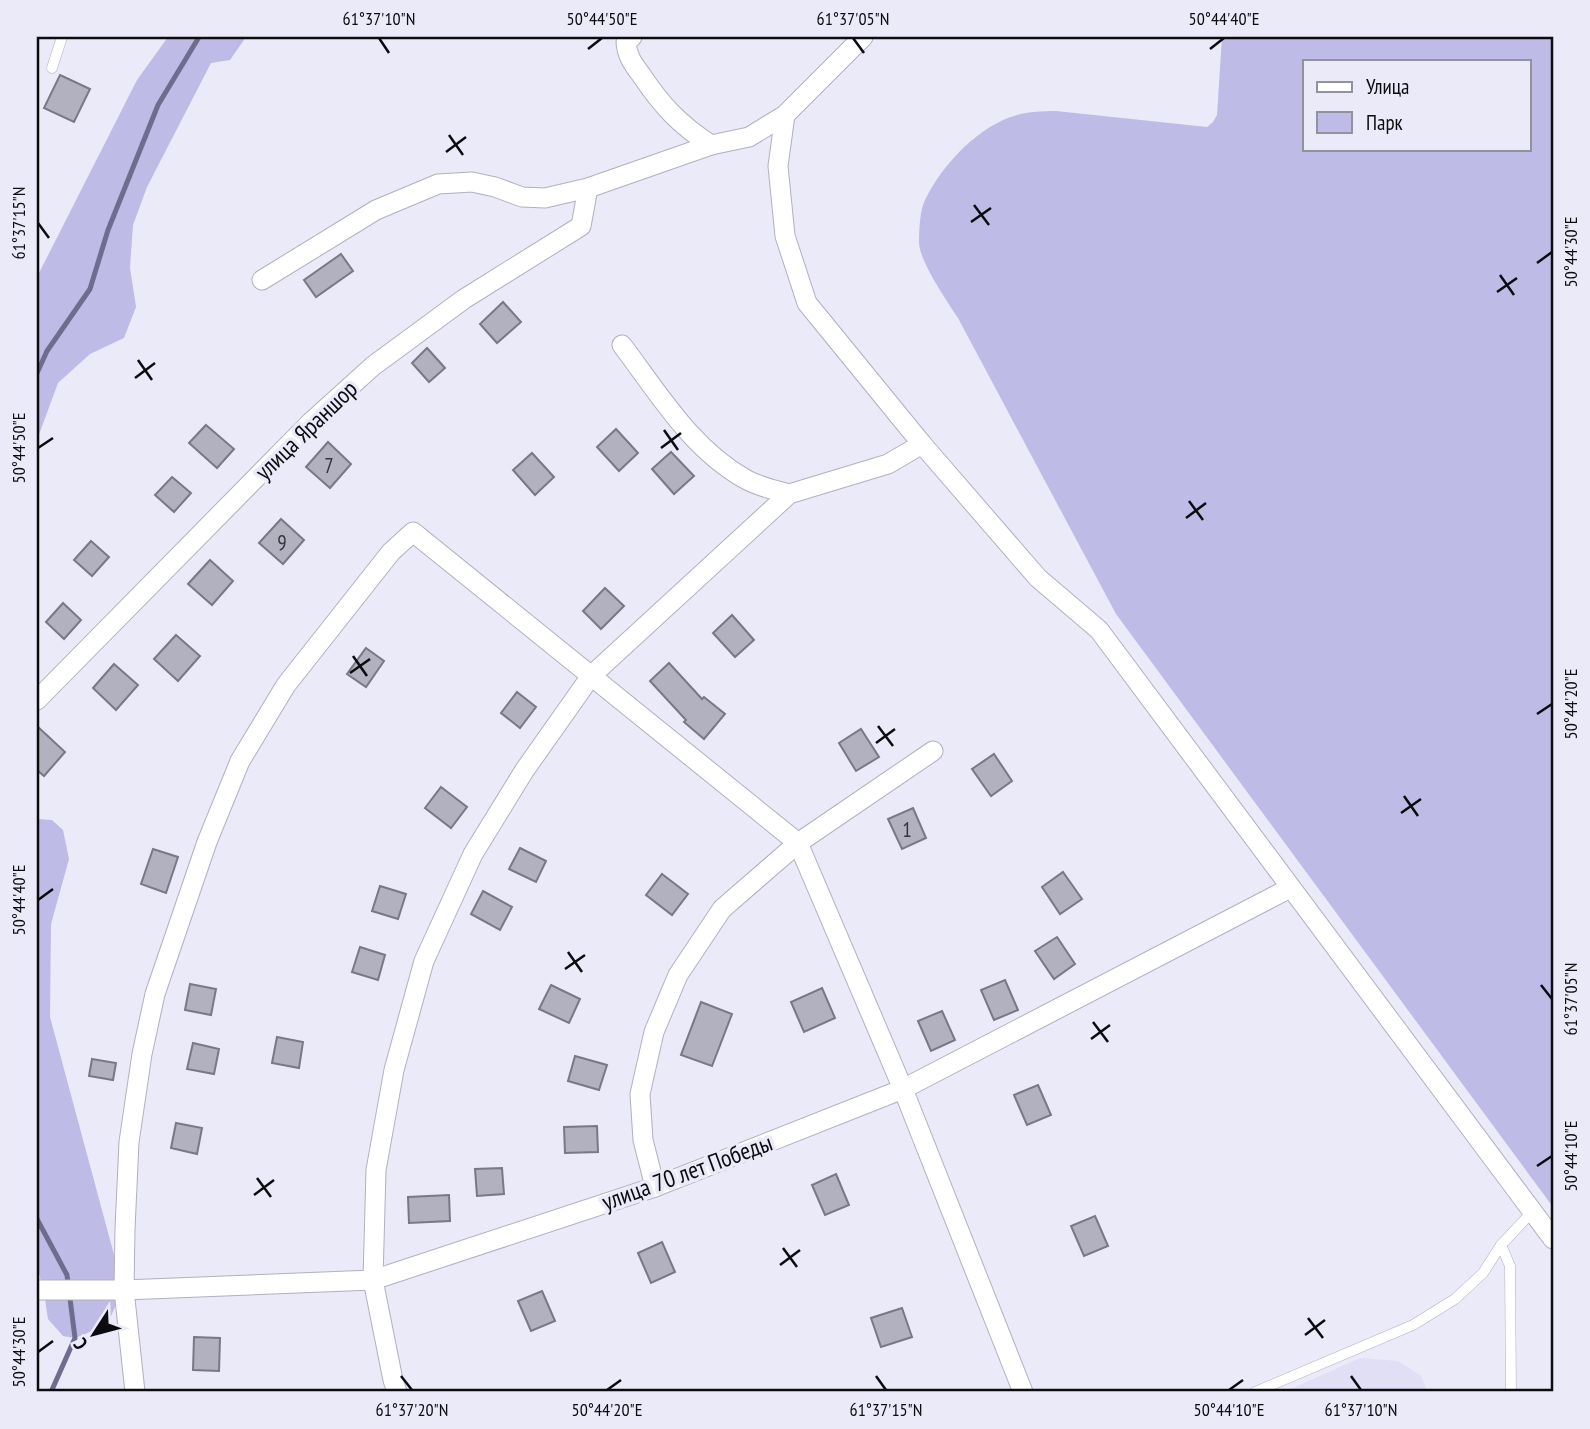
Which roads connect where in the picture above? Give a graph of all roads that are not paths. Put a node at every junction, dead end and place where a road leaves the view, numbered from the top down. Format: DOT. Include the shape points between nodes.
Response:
graph roads {
  1 [pos="62,37"];
  2 [pos="632,37"];
  3 [pos="863,37"];
  4 [pos="52,68"];
  5 [pos="785,116"];
  6 [pos="711,145"];
  7 [pos="588,188"];
  8 [pos="262,280"];
  9 [pos="622,345"];
  10 [pos="922,444"];
  11 [pos="789,494"];
  12 [pos="591,676"];
  13 [pos="37,700"];
  14 [pos="933,751"];
  15 [pos="798,844"];
  16 [pos="1290,888"];
  17 [pos="903,1089"];
  18 [pos="655,1186"];
  19 [pos="1533,1211"];
  20 [pos="1553,1239"];
  21 [pos="1501,1245"];
  22 [pos="373,1280"];
  23 [pos="37,1290"];
  24 [pos="124,1290"];
  25 [pos="135,1392"];
  26 [pos="397,1392"];
  27 [pos="1023,1392"];
  28 [pos="1255,1392"];
  29 [pos="1511,1392"];
  1 -- 4 [label="lane"];
  2 -- 6 [label="street" via="626,42 627,54 660,103"];
  3 -- 5 [label="street"];
  5 -- 6 [label="street" via="749,137"];
  5 -- 10 [label="street" via="778,166 785,236 807,303"];
  6 -- 7 [label="street"];
  7 -- 8 [label="street" via="545,198 522,197 472,182 438,184 376,210"];
  7 -- 13 [label="street, улица Яраншор" via="581,226 464,299 373,366 311,422"];
  9 -- 11 [label="street" via="686,431 723,466 751,482"];
  10 -- 11 [label="street" via="888,464"];
  10 -- 16 [label="street" via="1038,578 1099,630"];
  11 -- 12 [label="street"];
  12 -- 15 [label="street"];
  12 -- 22 [label="street" via="473,854 424,961 394,1070 376,1170"];
  12 -- 24 [label="street" via="413,532 391,552 286,685 240,761 155,993 129,1142"];
  14 -- 15 [label="street"];
  15 -- 17 [label="street"];
  15 -- 18 [label="street" via="722,909 678,975 654,1032 640,1094 643,1140"];
  16 -- 17 [label="street, улица 70 лет Победы"];
  16 -- 19 [label="street"];
  17 -- 18 [label="street, улица 70 лет Победы"];
  17 -- 27 [label="street"];
  18 -- 22 [label="street, улица 70 лет Победы"];
  19 -- 20 [label="street"];
  19 -- 21 [label="lane"];
  21 -- 28 [label="lane" via="1483,1273 1455,1299 1413,1325"];
  21 -- 29 [label="lane" via="1511,1278"];
  22 -- 24 [label="street, улица 70 лет Победы"];
  22 -- 26 [label="street"];
  23 -- 24 [label="street, улица 70 лет Победы"];
  24 -- 25 [label="street"];
}
